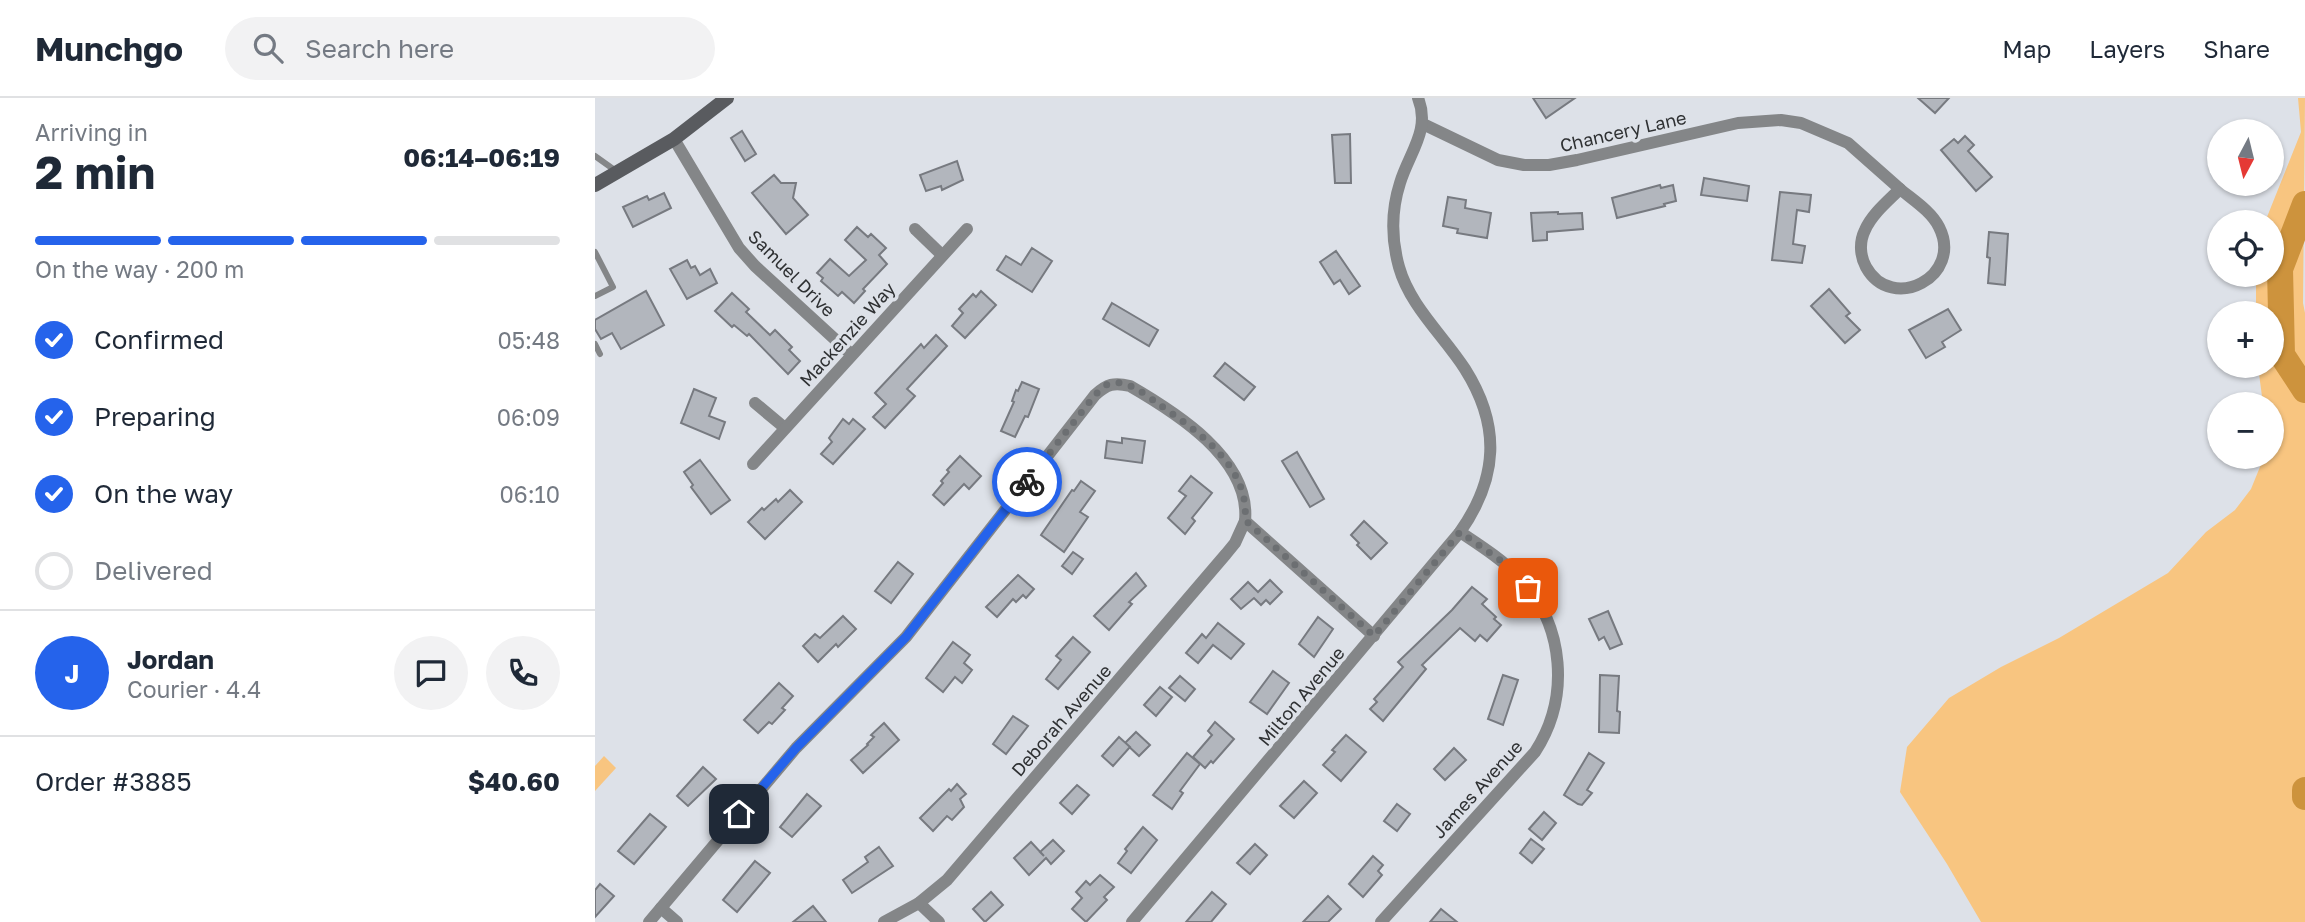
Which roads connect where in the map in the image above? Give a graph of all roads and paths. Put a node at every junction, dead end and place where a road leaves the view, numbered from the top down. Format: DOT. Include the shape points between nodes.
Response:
graph roads {
  1 [pos="727,98"];
  2 [pos="1418,98"];
  3 [pos="1423,124"];
  4 [pos="674,139"];
  5 [pos="595,156"];
  6 [pos="618,173"];
  7 [pos="595,185"];
  8 [pos="1900,189"];
  9 [pos="915,229"];
  10 [pos="967,229"];
  11 [pos="595,252"];
  12 [pos="942,255"];
  13 [pos="595,296"];
  14 [pos="595,344"];
  15 [pos="600,354"];
  16 [pos="851,354"];
  17 [pos="755,403"];
  18 [pos="785,428"];
  19 [pos="753,464"];
  20 [pos="1245,520"];
  21 [pos="1460,532"];
  22 [pos="1374,636"];
  23 [pos="919,904"];
  24 [pos="661,908"];
  25 [pos="649,922"];
  26 [pos="677,922"];
  27 [pos="884,922"];
  28 [pos="939,922"];
  29 [pos="1132,922"];
  30 [pos="1381,922"];
  1 -- 4 [label="street"];
  2 -- 3 [label="street"];
  3 -- 8 [label="street, Chancery Lane" via="1498,160 1549,165 1738,123 1791,121 1848,143"];
  3 -- 21 [label="street, Milton Avenue" via="1400,182 1393,241 1405,282 1465,369 1489,425 1490,467 1482,493"];
  4 -- 6 [label="street"];
  4 -- 16 [label="street, Samuel Drive" via="739,248"];
  5 -- 6 [label="lane"];
  6 -- 7 [label="street"];
  8 -- 8 [label="street, Chancery Lane" via="1870,221 1861,243 1869,271 1877,281 1897,288 1928,280 1944,250 1938,226"];
  9 -- 12 [label="street"];
  10 -- 12 [label="street, Mackenzie Way"];
  11 -- 13 [label="lane" via="613,287"];
  12 -- 16 [label="street, Mackenzie Way"];
  14 -- 15 [label="lane"];
  16 -- 18 [label="street, Mackenzie Way"];
  17 -- 18 [label="street"];
  18 -- 19 [label="street, Mackenzie Way"];
  20 -- 22 [label="street"];
  20 -- 23 [label="street, Deborah Avenue" via="1226,554 947,880"];
  20 -- 24 [label="street" via="1238,484 1209,441 1142,393 1129,386 1106,385 906,637 761,787"];
  21 -- 22 [label="street, Milton Avenue"];
  21 -- 30 [label="street, James Avenue" via="1507,565 1537,600 1556,650 1556,702 1535,752"];
  22 -- 29 [label="street, Milton Avenue"];
  23 -- 27 [label="street, Deborah Avenue"];
  23 -- 28 [label="street"];
  24 -- 25 [label="street"];
  24 -- 26 [label="street"];
}
